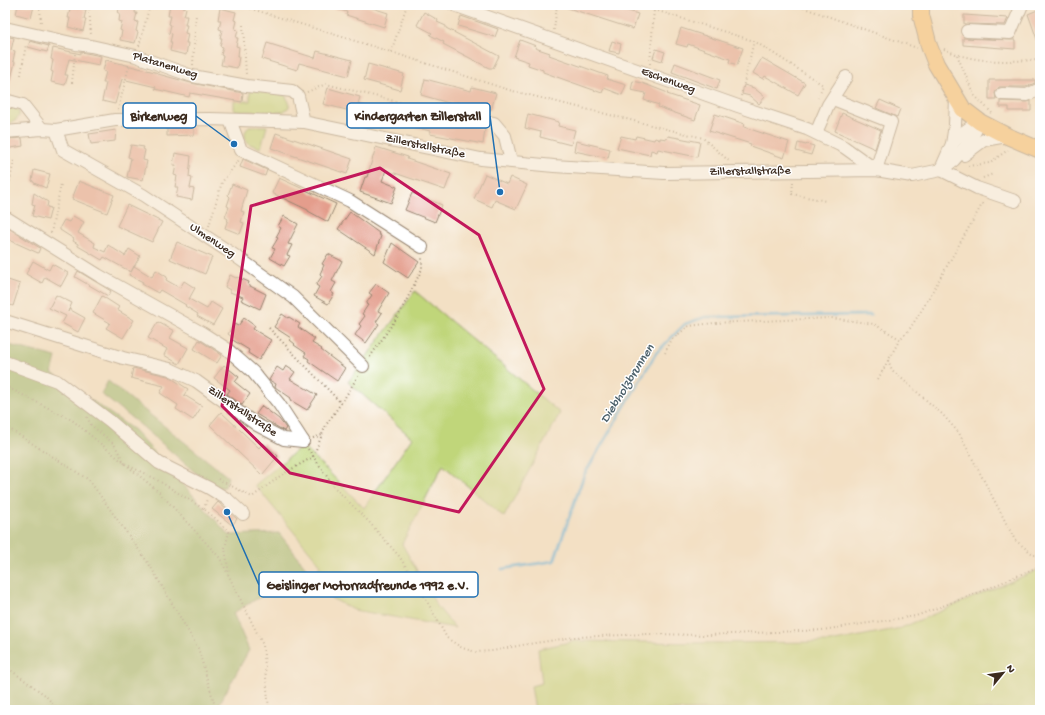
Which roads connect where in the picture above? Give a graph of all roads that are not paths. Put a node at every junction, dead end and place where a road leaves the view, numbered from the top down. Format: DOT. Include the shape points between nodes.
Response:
graph roads {
  1 [pos="921,5"];
  2 [pos="1022,5"];
  3 [pos="457,6"];
  4 [pos="5,28"];
  5 [pos="967,31"];
  6 [pos="846,77"];
  7 [pos="1040,89"];
  8 [pos="1002,94"];
  9 [pos="956,98"];
  10 [pos="832,99"];
  11 [pos="5,100"];
  12 [pos="438,112"];
  13 [pos="230,120"];
  14 [pos="304,122"];
  15 [pos="980,122"];
  16 [pos="42,129"];
  17 [pos="56,130"];
  18 [pos="5,132"];
  19 [pos="816,133"];
  20 [pos="1008,143"];
  21 [pos="952,144"];
  22 [pos="1040,150"];
  23 [pos="510,161"];
  24 [pos="958,164"];
  25 [pos="876,170"];
  26 [pos="941,170"];
  27 [pos="1016,201"];
  28 [pos="5,216"];
  29 [pos="422,247"];
  30 [pos="5,321"];
  31 [pos="5,362"];
  32 [pos="363,366"];
  33 [pos="243,514"];
  1 -- 9 [label="main road" via="929,46 936,64"];
  2 -- 5 [label="street" via="1010,33"];
  3 -- 19 [label="street, Eschenweg"];
  4 -- 14 [label="street, Platanenweg" via="136,56 192,76 247,86 292,90 298,96"];
  6 -- 10 [label="street"];
  7 -- 8 [label="street" via="1027,95"];
  9 -- 15 [label="main road" via="963,109"];
  9 -- 21 [label="street" via="956,125"];
  10 -- 19 [label="street"];
  10 -- 25 [label="street" via="891,122"];
  11 -- 16 [label="street" via="23,105"];
  12 -- 23 [label="street" via="494,123 505,136"];
  13 -- 14 [label="street, Zillerstallstraße"];
  13 -- 17 [label="street, Zillerstallstraße" via="115,120"];
  13 -- 29 [label="street" via="241,150 350,201"];
  14 -- 23 [label="street, Zillerstallstraße" via="481,159"];
  15 -- 20 [label="main road"];
  15 -- 21 [label="street" via="958,135"];
  15 -- 24 [label="street, Zillerstallstraße"];
  16 -- 17 [label="street, Zillerstallstraße"];
  16 -- 18 [label="street, Zillerstallstraße"];
  17 -- 32 [label="street, Ulmenweg" via="63,150 143,195 293,297"];
  19 -- 25 [label="street, Eschenweg" via="844,147"];
  20 -- 22 [label="main road"];
  20 -- 24 [label="street, Zillerstallstraße" via="984,140"];
  21 -- 26 [label="street"];
  23 -- 25 [label="street, Zillerstallstraße" via="664,173"];
  24 -- 26 [label="street, Zillerstallstraße"];
  25 -- 26 [label="street, Zillerstallstraße" via="912,176"];
  26 -- 27 [label="street" via="977,188"];
  28 -- 30 [label="street, Zillerstallstraße" via="98,275 227,349 253,372 279,404 303,441 284,440 257,425 196,382 170,369 123,358"];
  31 -- 33 [label="street" via="57,381 110,421 159,463 209,488 227,499"];
}
